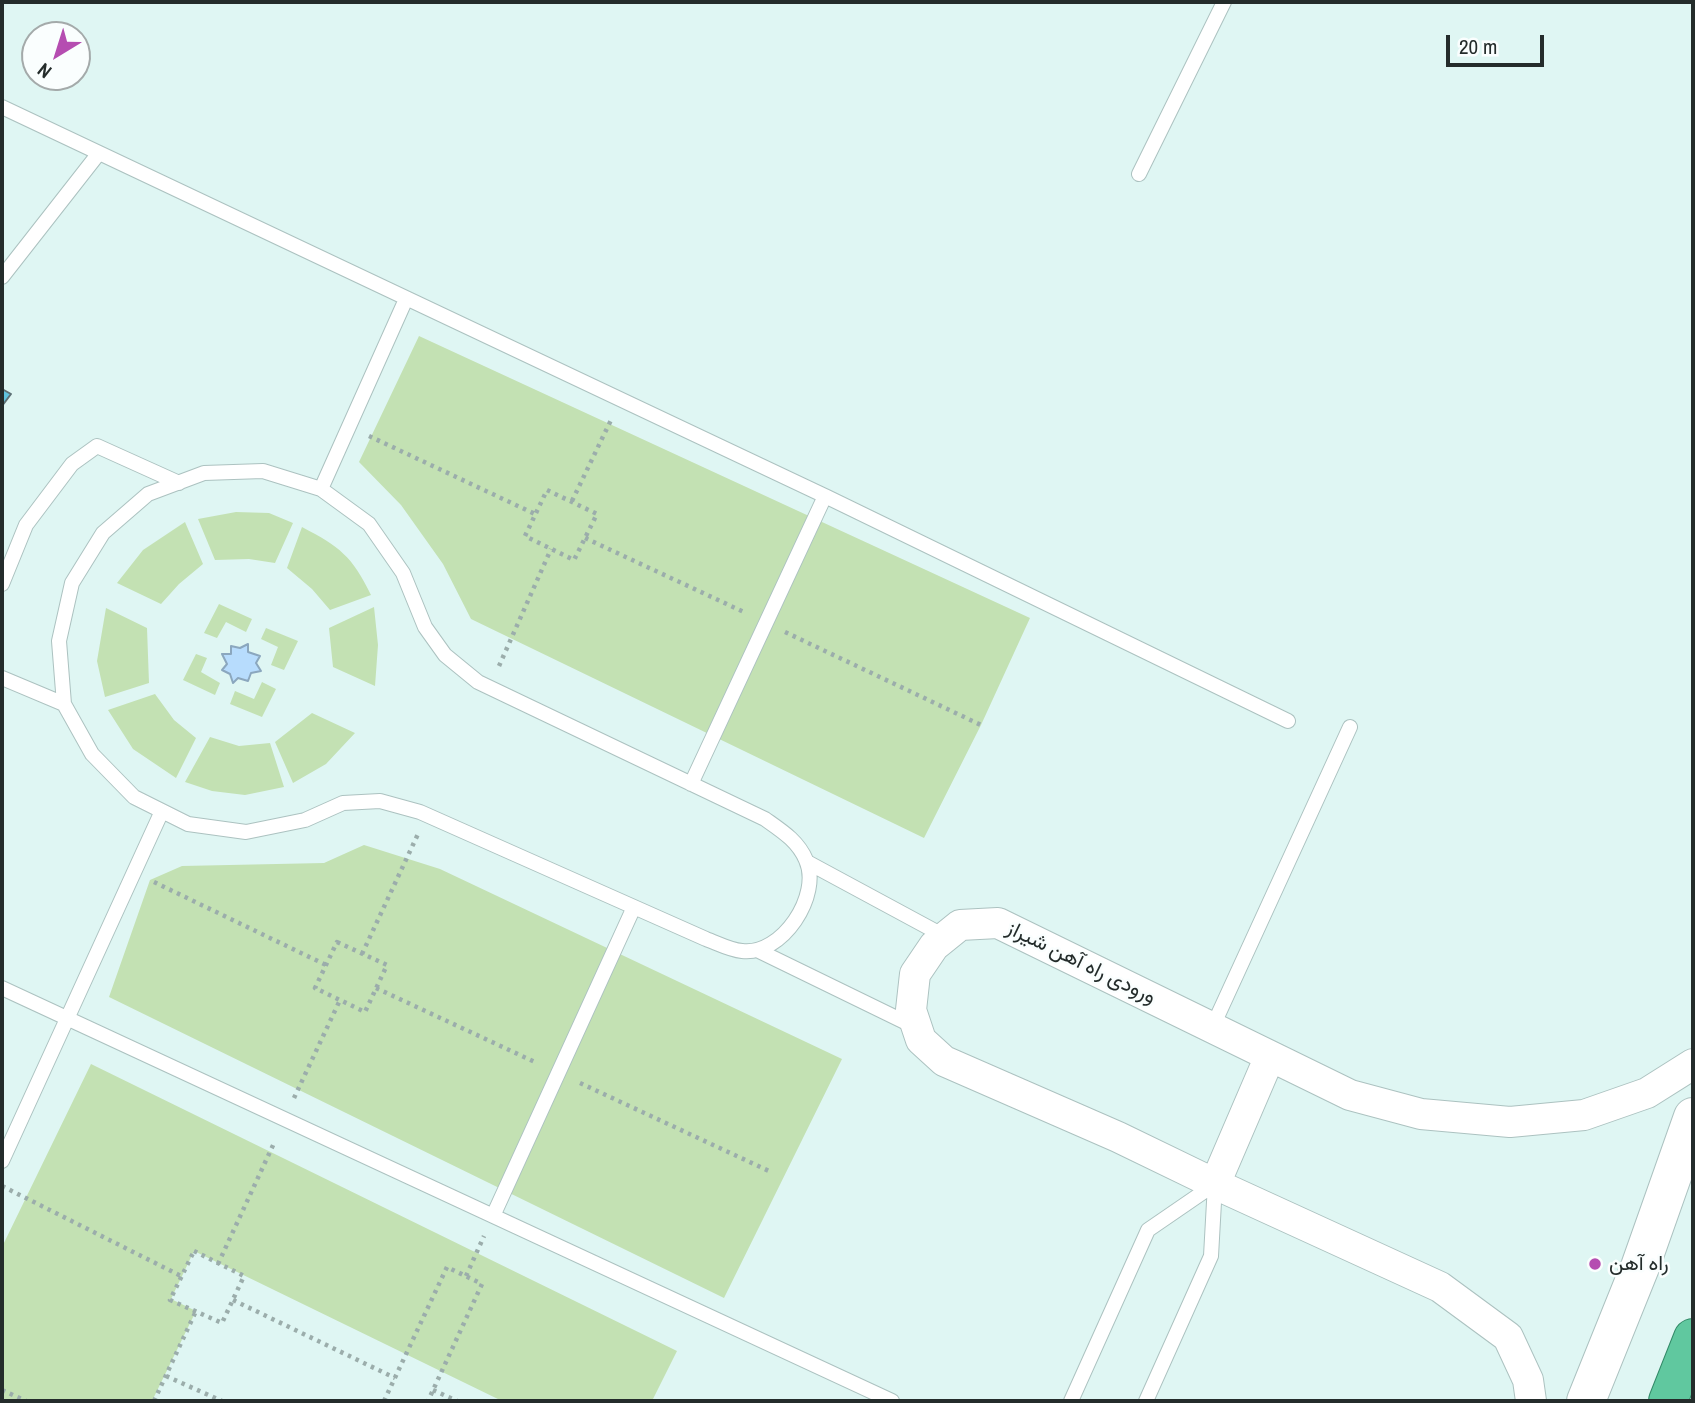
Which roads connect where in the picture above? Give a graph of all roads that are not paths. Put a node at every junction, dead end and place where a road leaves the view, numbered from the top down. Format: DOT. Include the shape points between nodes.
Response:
graph roads {
  1 [pos="1224,2"];
  2 [pos="2,107"];
  3 [pos="99,153"];
  4 [pos="1139,174"];
  5 [pos="2,277"];
  6 [pos="406,299"];
  7 [pos="179,483"];
  8 [pos="321,489"];
  9 [pos="825,496"];
  10 [pos="2,584"];
  11 [pos="2,678"];
  12 [pos="64,704"];
  13 [pos="1288,721"];
  14 [pos="1350,727"];
  15 [pos="691,784"];
  16 [pos="162,811"];
  17 [pos="807,862"];
  18 [pos="634,907"];
  19 [pos="946,937"];
  20 [pos="757,950"];
  21 [pos="2,988"];
  22 [pos="67,1018"];
  23 [pos="917,1028"];
  24 [pos="1212,1028"];
  25 [pos="1270,1056"];
  26 [pos="1693,1063"];
  27 [pos="1693,1117"];
  28 [pos="2,1161"];
  29 [pos="1215,1184"];
  30 [pos="493,1216"];
  31 [pos="1693,1338"];
  32 [pos="892,1401"];
  33 [pos="1071,1401"];
  34 [pos="1146,1401"];
  35 [pos="1531,1401"];
  36 [pos="1587,1401"];
  37 [pos="1668,1401"];
  1 -- 4 [label="lane"];
  2 -- 3 [label="lane"];
  3 -- 5 [label="lane"];
  3 -- 6 [label="lane"];
  6 -- 8 [label="lane"];
  6 -- 9 [label="lane"];
  7 -- 8 [label="lane" via="204,473 264,471"];
  7 -- 10 [label="lane" via="97,446 72,464 26,525"];
  7 -- 12 [label="lane" via="148,494 103,533 72,583 60,641"];
  8 -- 15 [label="lane" via="369,524 403,573 425,627 445,655 478,682"];
  9 -- 13 [label="lane"];
  9 -- 15 [label="lane"];
  11 -- 12 [label="lane"];
  12 -- 16 [label="lane" via="92,754 134,797"];
  14 -- 24 [label="lane"];
  15 -- 17 [label="lane" via="765,819 797,842"];
  16 -- 18 [label="lane" via="188,824 246,832 305,820 343,803 380,801 427,815"];
  16 -- 22 [label="lane"];
  17 -- 19 [label="lane"];
  17 -- 20 [label="lane" via="810,875 802,908 789,930"];
  18 -- 20 [label="lane" via="706,939 741,951"];
  18 -- 30 [label="lane"];
  19 -- 23 [label="street, ورودی راه آهن شیراز" via="915,974 911,1010"];
  19 -- 24 [label="street, ورودی راه آهن شیراز" via="960,925 998,923"];
  20 -- 23 [label="lane"];
  21 -- 22 [label="lane"];
  22 -- 28 [label="lane"];
  22 -- 30 [label="lane"];
  23 -- 29 [label="street" via="921,1040 944,1061"];
  24 -- 25 [label="street, ورودی راه آهن شیراز"];
  25 -- 26 [label="street, ورودی راه آهن شیراز" via="1350,1095 1421,1114 1510,1122 1584,1115 1647,1093"];
  25 -- 29 [label="street"];
  27 -- 36 [label="main road"];
  29 -- 33 [label="lane" via="1148,1230"];
  29 -- 34 [label="lane" via="1211,1256"];
  29 -- 35 [label="street" via="1440,1287 1508,1337 1528,1380"];
  30 -- 32 [label="lane"];
  31 -- 37 [label="highway"];
}
